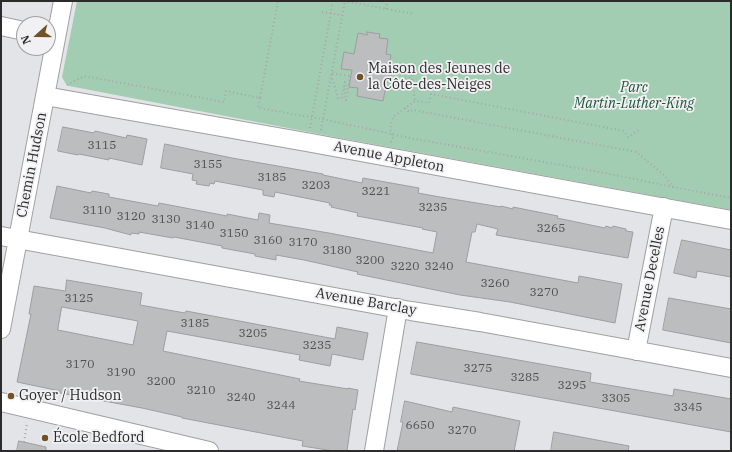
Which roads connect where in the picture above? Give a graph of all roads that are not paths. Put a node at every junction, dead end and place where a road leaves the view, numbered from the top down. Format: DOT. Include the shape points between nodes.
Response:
graph roads {
  1 [pos="63,1"];
  2 [pos="56,23"];
  3 [pos="1,26"];
  4 [pos="16,29"];
  5 [pos="50,56"];
  6 [pos="46,96"];
  7 [pos="664,207"];
  8 [pos="731,220"];
  9 [pos="10,238"];
  10 [pos="398,308"];
  11 [pos="1,329"];
  12 [pos="636,351"];
  13 [pos="731,368"];
  14 [pos="1,402"];
  15 [pos="209,451"];
  16 [pos="374,451"];
  1 -- 2 [label="street, Chemin Hudson"];
  3 -- 4 [label="street"];
  5 -- 6 [label="street, Chemin Hudson"];
  6 -- 7 [label="street, Avenue Appleton"];
  6 -- 9 [label="street, Chemin Hudson"];
  7 -- 8 [label="street, Avenue Appleton"];
  7 -- 12 [label="street, Avenue Decelles"];
  9 -- 10 [label="street, Avenue Barclay"];
  9 -- 11 [label="street, Chemin Hudson"];
  10 -- 12 [label="street, Avenue Barclay"];
  10 -- 16 [label="street"];
  12 -- 13 [label="street, Avenue Barclay"];
  14 -- 15 [label="street"];
}
